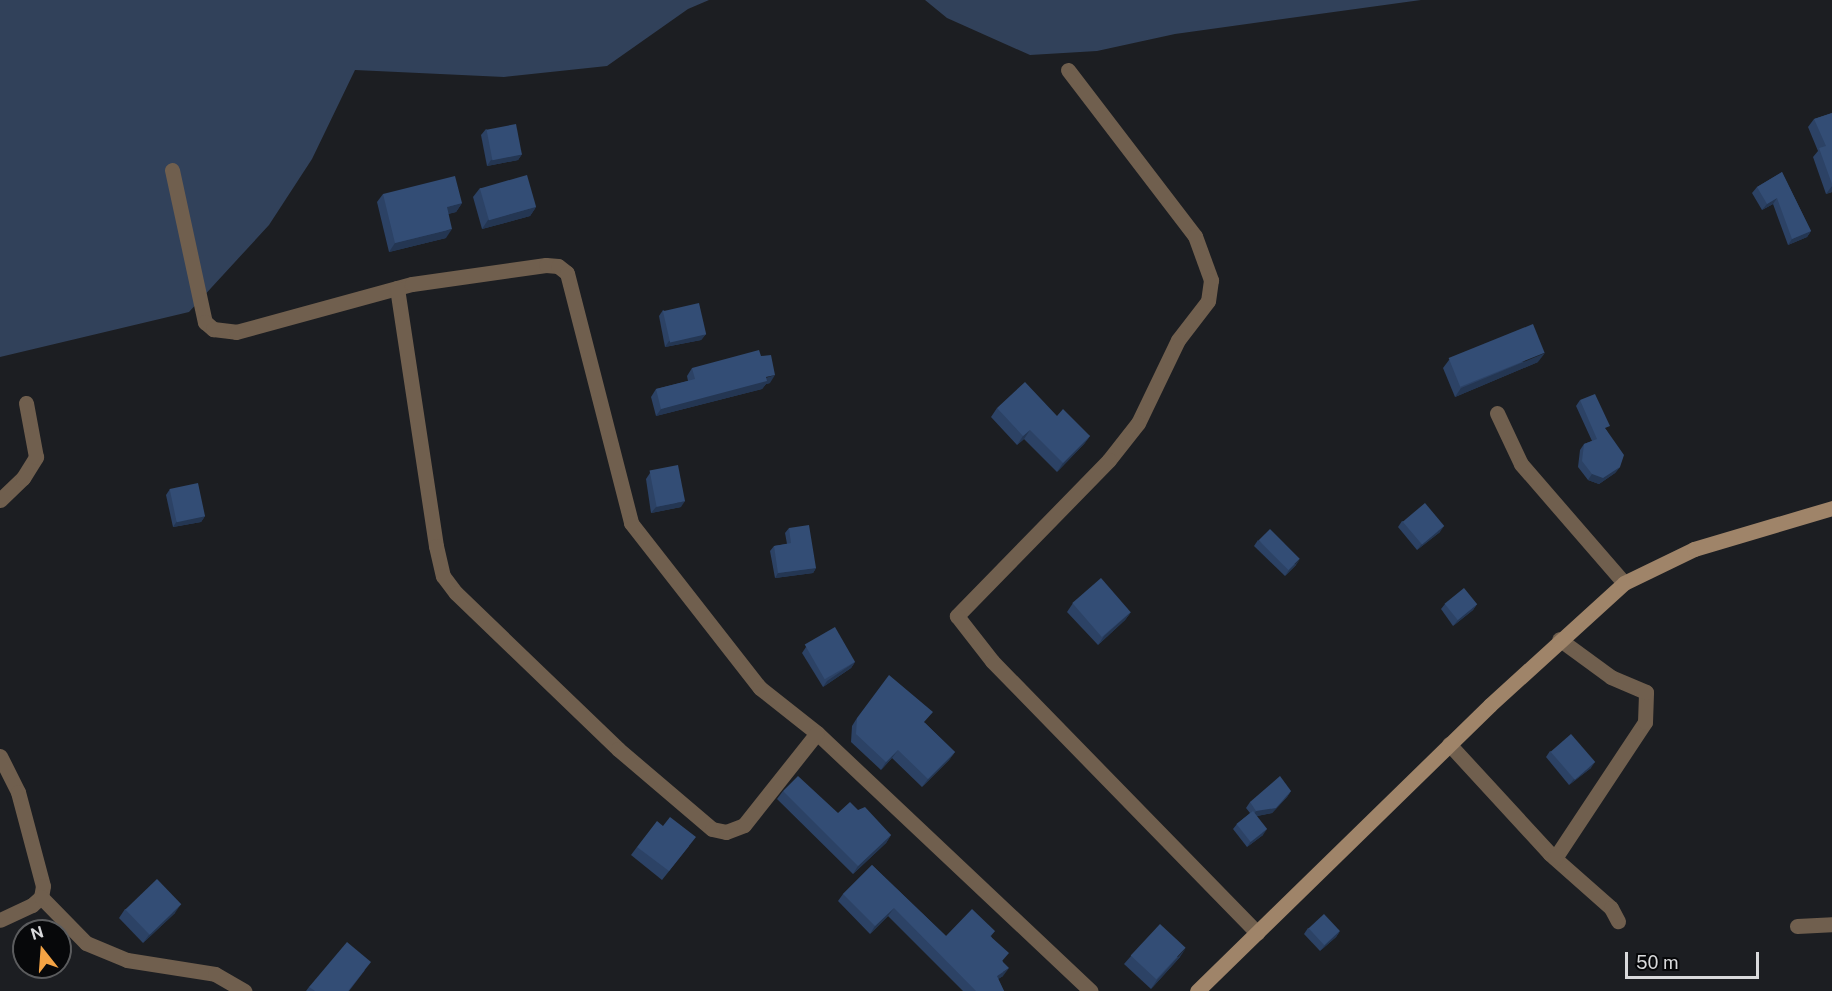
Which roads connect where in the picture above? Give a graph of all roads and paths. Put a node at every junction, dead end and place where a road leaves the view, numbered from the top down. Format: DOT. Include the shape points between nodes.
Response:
graph roads {
  1 [pos="1068,70"];
  2 [pos="172,170"];
  3 [pos="398,288"];
  4 [pos="26,403"];
  5 [pos="1497,413"];
  6 [pos="0,500"];
  7 [pos="1832,508"];
  8 [pos="1624,583"];
  9 [pos="1559,639"];
  10 [pos="817,733"];
  11 [pos="1449,744"];
  12 [pos="0,756"];
  13 [pos="1555,858"];
  14 [pos="40,897"];
  15 [pos="0,920"];
  16 [pos="1618,921"];
  17 [pos="1832,924"];
  18 [pos="1797,926"];
  19 [pos="1257,933"];
  20 [pos="245,991"];
  21 [pos="1090,991"];
  22 [pos="1197,991"];
  1 -- 19 [label="street" via="1195,236 1211,280 1208,301 1178,340 1138,423 1109,460 957,616 1000,669"];
  2 -- 3 [label="street" via="205,322 213,329 236,332"];
  3 -- 10 [label="street" via="546,265 558,266 567,273 631,523 760,688"];
  3 -- 10 [label="street" via="436,546 442,576 456,593 618,749 712,829 726,832 744,825"];
  4 -- 6 [label="street" via="36,457 23,478"];
  5 -- 8 [label="street" via="1521,464"];
  7 -- 8 [label="street" via="1694,549"];
  8 -- 9 [label="street"];
  9 -- 11 [label="street"];
  9 -- 13 [label="street" via="1611,677 1646,692 1645,722"];
  10 -- 21 [label="street"];
  11 -- 13 [label="street"];
  11 -- 19 [label="street"];
  12 -- 14 [label="street" via="18,792 43,886"];
  13 -- 16 [label="street" via="1611,908"];
  14 -- 15 [label="street"];
  14 -- 20 [label="street" via="86,943 127,960 215,974"];
  17 -- 18 [label="street"];
  19 -- 22 [label="street"];
}
